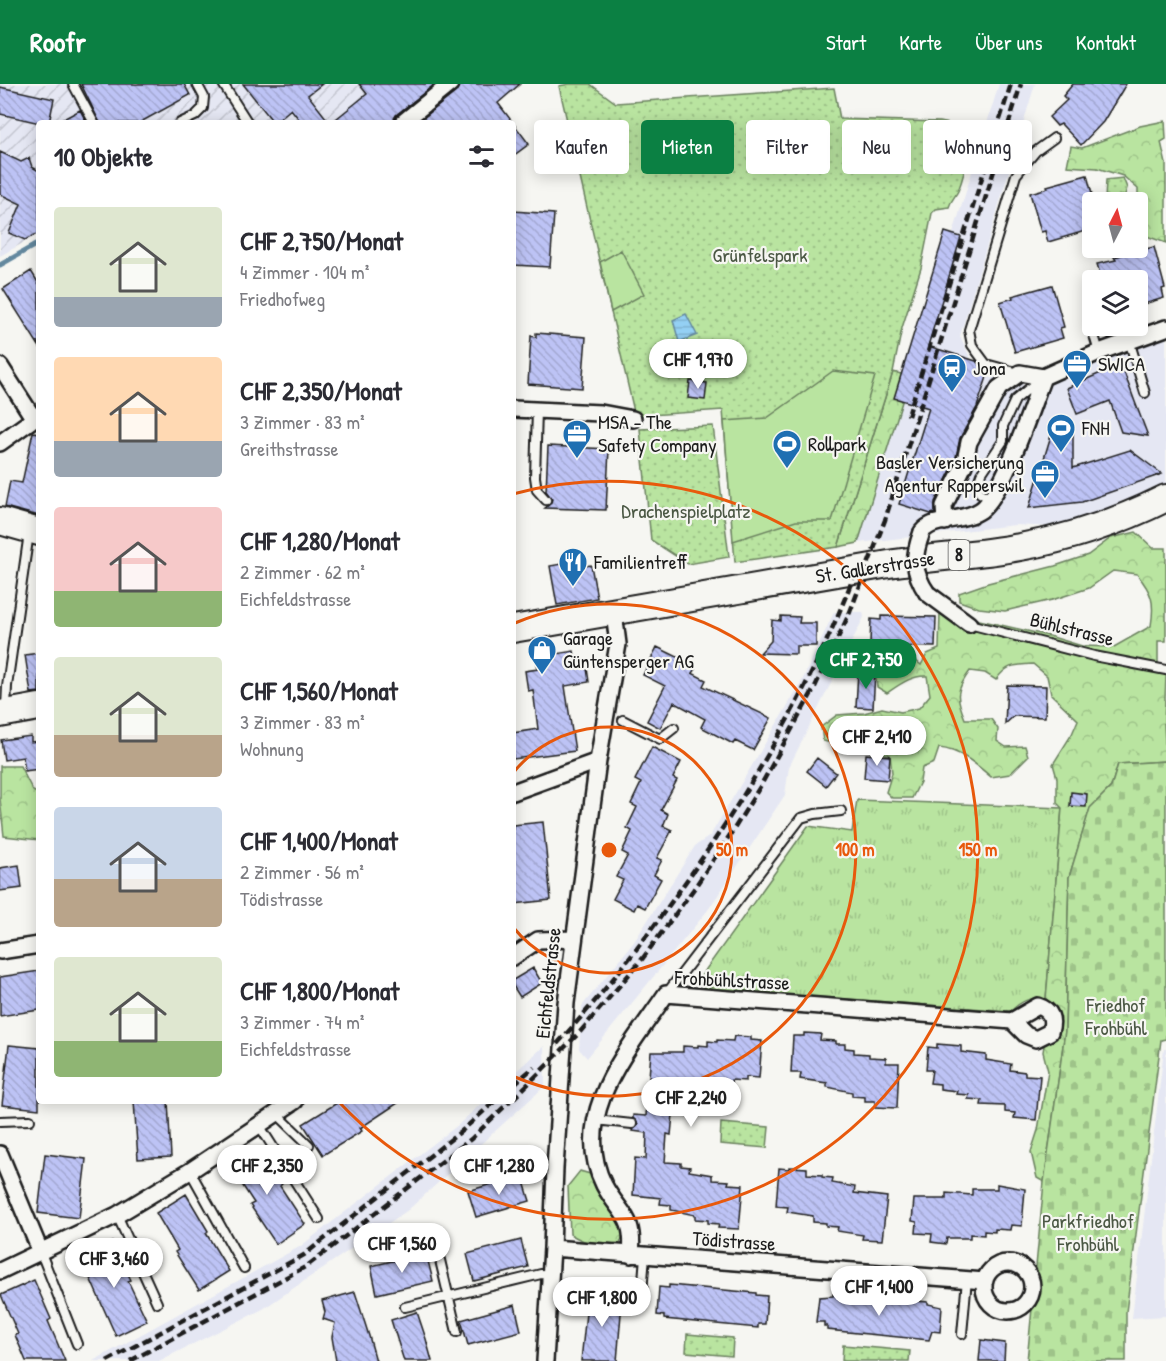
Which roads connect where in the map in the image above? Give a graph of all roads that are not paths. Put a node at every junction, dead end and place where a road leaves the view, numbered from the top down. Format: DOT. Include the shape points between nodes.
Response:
graph roads {
  1 [pos="73,84"];
  2 [pos="197,84"];
  3 [pos="223,84"];
  4 [pos="450,84"];
  5 [pos="92,120"];
  6 [pos="186,120"];
  7 [pos="246,120"];
  8 [pos="406,120"];
  9 [pos="1054,138"];
  10 [pos="1166,327"];
  11 [pos="1094,336"];
  12 [pos="1129,340"];
  13 [pos="1099,352"];
  14 [pos="0,366"];
  15 [pos="1020,373"];
  16 [pos="1043,377"];
  17 [pos="1145,393"];
  18 [pos="516,409"];
  19 [pos="537,410"];
  20 [pos="36,417"];
  21 [pos="633,419"];
  22 [pos="0,443"];
  23 [pos="1166,498"];
  24 [pos="546,500"];
  25 [pos="0,521"];
  26 [pos="945,522"];
  27 [pos="34,531"];
  28 [pos="614,613"];
  29 [pos="969,624"];
  30 [pos="516,629"];
  31 [pos="1166,670"];
  32 [pos="36,708"];
  33 [pos="3,713"];
  34 [pos="623,720"];
  35 [pos="674,728"];
  36 [pos="598,761"];
  37 [pos="516,791"];
  38 [pos="841,811"];
  39 [pos="573,939"];
  40 [pos="36,945"];
  41 [pos="0,951"];
  42 [pos="516,955"];
  43 [pos="666,994"];
  44 [pos="1012,1021"];
  45 [pos="291,1104"];
  46 [pos="277,1114"];
  47 [pos="30,1120"];
  48 [pos="596,1120"];
  49 [pos="0,1121"];
  50 [pos="632,1124"];
  51 [pos="259,1125"];
  52 [pos="309,1145"];
  53 [pos="0,1154"];
  54 [pos="190,1171"];
  55 [pos="117,1215"];
  56 [pos="320,1219"];
  57 [pos="552,1248"];
  58 [pos="41,1253"];
  59 [pos="638,1255"];
  60 [pos="439,1256"];
  61 [pos="244,1268"];
  62 [pos="0,1271"];
  63 [pos="551,1275"];
  64 [pos="967,1279"];
  65 [pos="984,1281"];
  66 [pos="450,1298"];
  67 [pos="157,1303"];
  68 [pos="641,1305"];
  69 [pos="405,1307"];
  70 [pos="457,1332"];
  71 [pos="962,1334"];
  72 [pos="77,1344"];
  73 [pos="545,1361"];
  1 -- 5 [label="lane"];
  2 -- 6 [label="lane" via="204,97 203,108"];
  3 -- 7 [label="lane"];
  4 -- 8 [label="street"];
  9 -- 15 [label="lane" via="1036,151 1016,175 969,330 972,345 986,364"];
  10 -- 12 [label="street"];
  11 -- 13 [label="lane"];
  12 -- 13 [label="street"];
  12 -- 17 [label="lane"];
  13 -- 16 [label="street"];
  14 -- 20 [label="street"];
  15 -- 16 [label="street"];
  15 -- 26 [label="street" via="999,388 969,442 964,465 944,506"];
  16 -- 26 [label="street" via="992,500 979,511"];
  18 -- 19 [label="street"];
  19 -- 21 [label="street"];
  19 -- 24 [label="lane" via="535,477 537,490"];
  20 -- 22 [label="street"];
  23 -- 28 [label="main road, St. Gallerstrasse / 8" via="1092,529 1020,547 894,563"];
  25 -- 27 [label="main road"];
  26 -- 29 [label="street, bridge" via="930,524 922,532 915,551 916,571 927,592"];
  27 -- 33 [label="lane"];
  28 -- 30 [label="main road, 8"];
  28 -- 36 [label="street, Eichfeldstrasse" via="618,644"];
  29 -- 31 [label="lane, Bühlstrasse"];
  32 -- 33 [label="main road"];
  34 -- 35 [label="lane" via="660,739"];
  36 -- 37 [label="street"];
  36 -- 39 [label="street, Eichfeldstrasse"];
  38 -- 43 [label="lane" via="801,818"];
  39 -- 42 [label="street" via="538,940"];
  39 -- 57 [label="street, Eichfeldstrasse" via="559,1092"];
  40 -- 41 [label="street"];
  43 -- 44 [label="street, Frohbühlstrasse"];
  43 -- 48 [label="street, Frohbühlstrasse" via="607,1083"];
  45 -- 46 [label="street"];
  46 -- 51 [label="street"];
  46 -- 52 [label="lane"];
  47 -- 49 [label="lane"];
  48 -- 50 [label="lane"];
  48 -- 59 [label="street, Frohbühlstrasse" via="593,1145 599,1173 631,1226"];
  51 -- 54 [label="street"];
  51 -- 56 [label="lane"];
  53 -- 58 [label="street"];
  54 -- 55 [label="street"];
  54 -- 61 [label="lane"];
  55 -- 58 [label="street"];
  55 -- 67 [label="lane"];
  57 -- 59 [label="street, Tödistrasse"];
  57 -- 63 [label="street, Eichfeldstrasse"];
  58 -- 62 [label="street"];
  58 -- 72 [label="lane"];
  59 -- 64 [label="street, Tödistrasse"];
  59 -- 68 [label="lane"];
  60 -- 66 [label="lane"];
  63 -- 66 [label="lane" via="541,1274"];
  63 -- 73 [label="street, Eichfeldstrasse"];
  64 -- 65 [label="street, Tödistrasse"];
  64 -- 71 [label="lane"];
  66 -- 69 [label="lane"];
  66 -- 70 [label="lane"];
}
